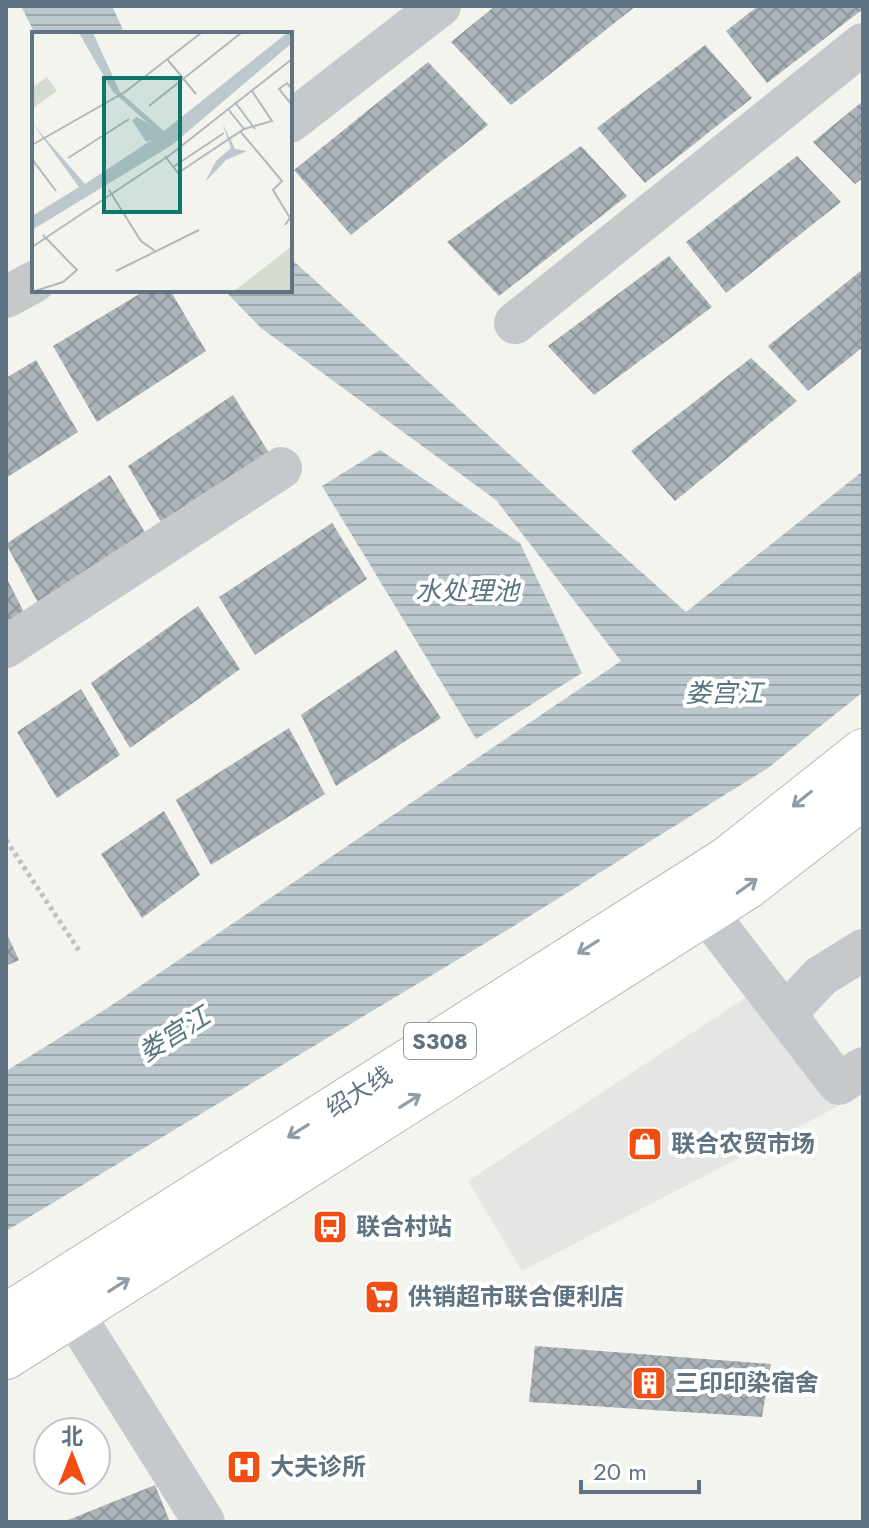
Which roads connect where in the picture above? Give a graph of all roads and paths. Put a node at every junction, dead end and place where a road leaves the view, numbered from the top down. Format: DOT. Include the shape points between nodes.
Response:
graph roads {
  1 [pos="440,6"];
  2 [pos="863,44"];
  3 [pos="292,120"];
  4 [pos="32,283"];
  5 [pos="6,297"];
  6 [pos="515,323"];
  7 [pos="281,468"];
  8 [pos="6,647"];
  9 [pos="863,751"];
  10 [pos="863,797"];
  11 [pos="6,840"];
  12 [pos="696,899"];
  13 [pos="863,950"];
  14 [pos="80,952"];
  15 [pos="785,1014"];
  16 [pos="863,1068"];
  17 [pos="65,1300"];
  18 [pos="6,1316"];
  19 [pos="6,1357"];
  20 [pos="204,1522"];
  1 -- 3 [label="street"];
  2 -- 6 [label="street"];
  4 -- 5 [label="street"];
  7 -- 8 [label="street"];
  9 -- 12 [label="main road, 绍大线 / S308, one-way" via="727,859"];
  12 -- 10 [label="main road, 绍大线 / S308, one-way" via="747,887"];
  11 -- 14 [label="path"];
  12 -- 15 [label="street"];
  12 -- 17 [label="main road, 绍大线 / S308"];
  13 -- 15 [label="street" via="821,976"];
  15 -- 16 [label="street" via="839,1084"];
  17 -- 18 [label="main road, 绍大线 / S308"];
  17 -- 19 [label="main road, 绍大线 / S308"];
  17 -- 20 [label="street"];
}
